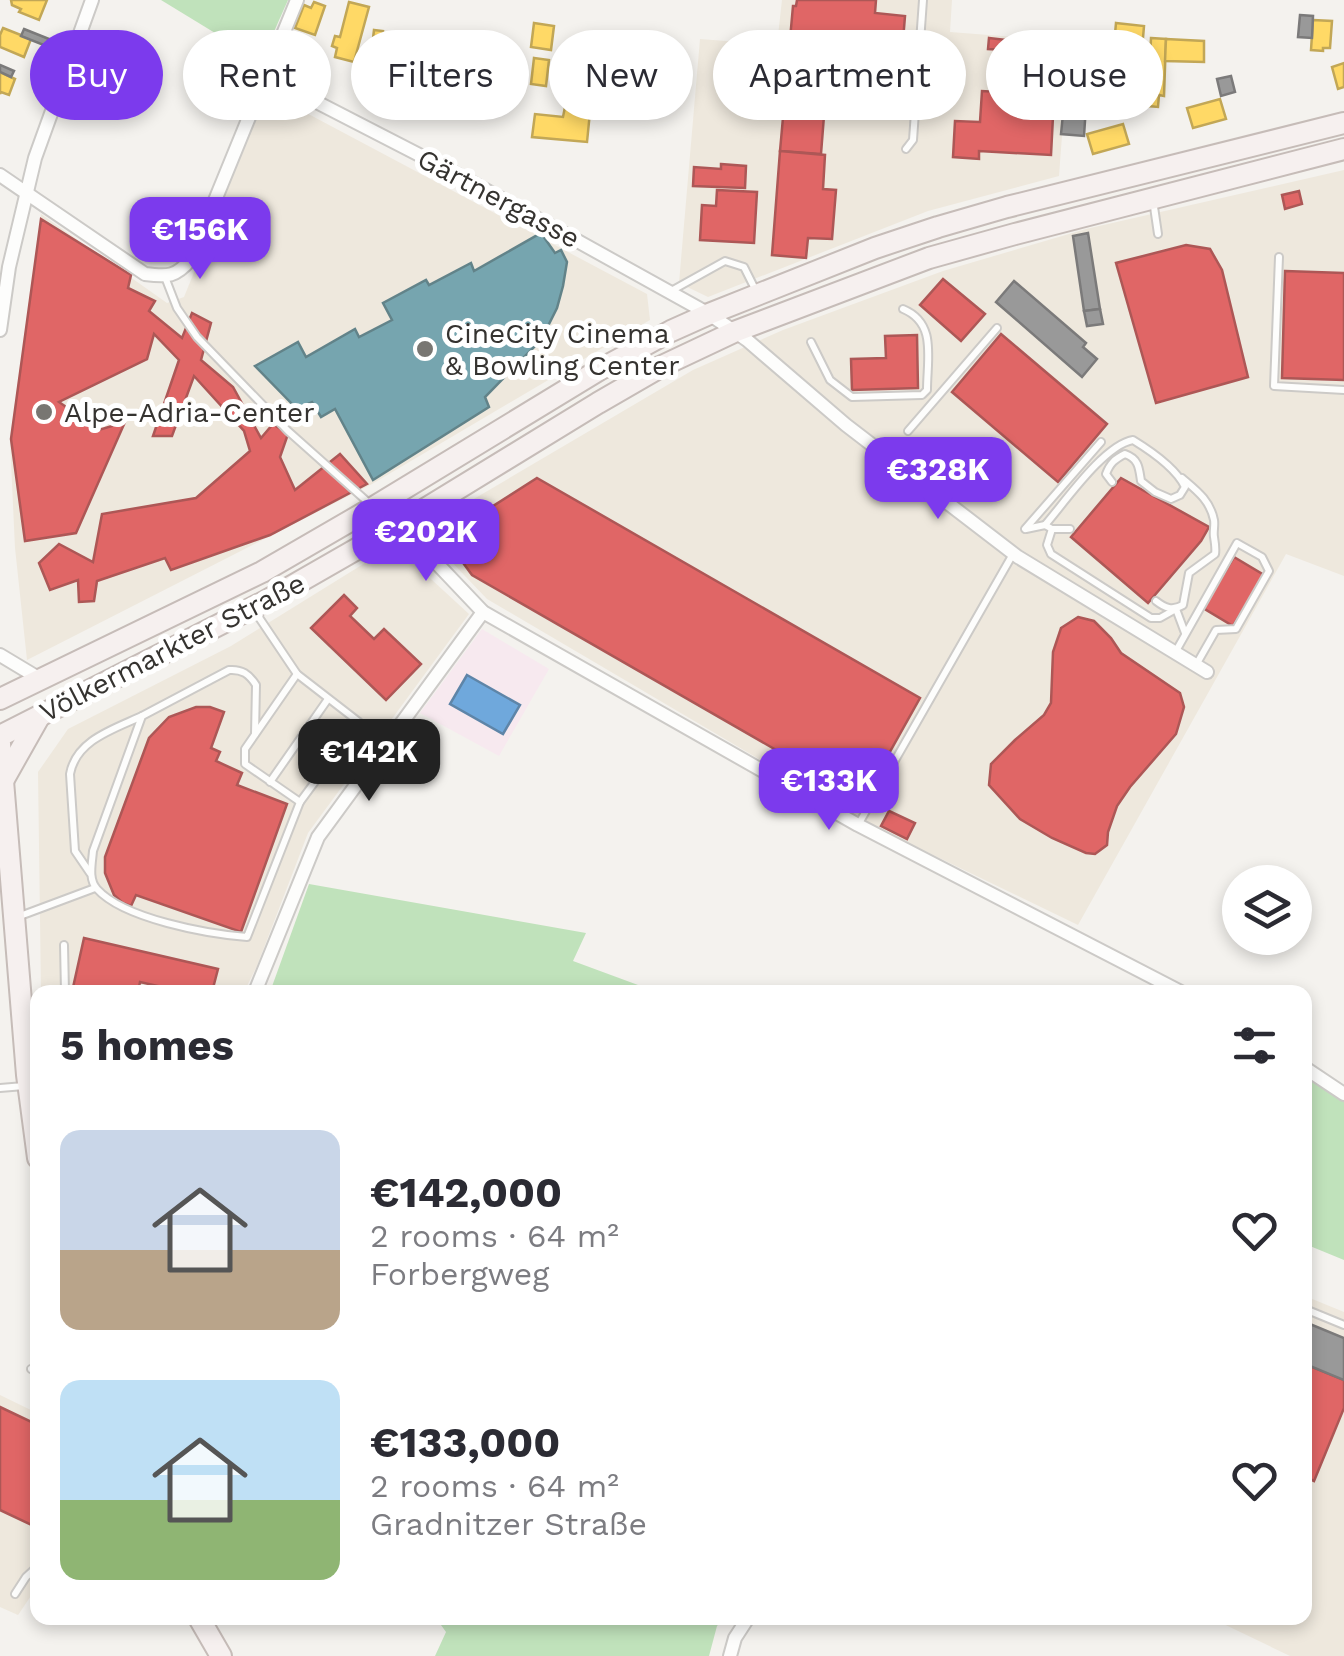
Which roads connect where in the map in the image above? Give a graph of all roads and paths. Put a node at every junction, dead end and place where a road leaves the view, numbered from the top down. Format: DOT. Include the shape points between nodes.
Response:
graph roads {
  1 [pos="92,0"];
  2 [pos="296,0"];
  3 [pos="923,0"];
  4 [pos="283,30"];
  5 [pos="331,109"];
  6 [pos="246,120"];
  7 [pos="1344,123"];
  8 [pos="1296,134"];
  9 [pos="906,149"];
  10 [pos="1344,149"];
  11 [pos="1300,159"];
  12 [pos="1147,171"];
  13 [pos="0,175"];
  14 [pos="26,192"];
  15 [pos="1153,198"];
  16 [pos="1007,207"];
  17 [pos="922,232"];
  18 [pos="1015,234"];
  19 [pos="1158,234"];
  20 [pos="1279,257"];
  21 [pos="928,258"];
  22 [pos="165,277"];
  23 [pos="670,291"];
  24 [pos="758,294"];
  25 [pos="903,309"];
  26 [pos="710,314"];
  27 [pos="997,328"];
  28 [pos="0,330"];
  29 [pos="734,332"];
  30 [pos="811,342"];
  31 [pos="1344,390"];
  32 [pos="908,431"];
  33 [pos="1100,442"];
  34 [pos="1162,461"];
  35 [pos="1139,470"];
  36 [pos="1180,478"];
  37 [pos="1112,482"];
  38 [pos="380,503"];
  39 [pos="402,523"];
  40 [pos="1048,527"];
  41 [pos="1070,529"];
  42 [pos="1014,553"];
  43 [pos="1156,601"];
  44 [pos="253,608"];
  45 [pos="1176,609"];
  46 [pos="483,612"];
  47 [pos="1185,634"];
  48 [pos="1175,652"];
  49 [pos="0,655"];
  50 [pos="1202,668"];
  51 [pos="297,674"];
  52 [pos="40,679"];
  53 [pos="0,699"];
  54 [pos="328,699"];
  55 [pos="40,715"];
  56 [pos="142,716"];
  57 [pos="0,720"];
  58 [pos="255,734"];
  59 [pos="0,736"];
  60 [pos="0,744"];
  61 [pos="270,782"];
  62 [pos="3,786"];
  63 [pos="300,802"];
  64 [pos="858,825"];
  65 [pos="91,874"];
  66 [pos="95,888"];
  67 [pos="10,927"];
  68 [pos="64,945"];
  69 [pos="65,985"];
  70 [pos="258,985"];
  71 [pos="1167,985"];
  72 [pos="30,1072"];
  73 [pos="1312,1073"];
  74 [pos="30,1079"];
  75 [pos="0,1088"];
  76 [pos="1344,1094"];
  77 [pos="1312,1312"];
  78 [pos="1344,1325"];
  79 [pos="30,1573"];
  80 [pos="16,1594"];
  81 [pos="203,1625"];
  82 [pos="744,1625"];
  83 [pos="221,1656"];
  84 [pos="730,1656"];
  1 -- 14 [label="street"];
  2 -- 4 [label="street"];
  3 -- 9 [label="lane"];
  5 -- 23 [label="street, Gärtnergasse"];
  6 -- 22 [label="street" via="191,259"];
  7 -- 8 [label="main road, Völkermarkter Straße"];
  8 -- 11 [label="main road"];
  8 -- 12 [label="main road, Völkermarkter Straße"];
  10 -- 11 [label="main road, Völkermarkter Straße"];
  11 -- 15 [label="main road, Völkermarkter Straße"];
  12 -- 15 [label="main road"];
  12 -- 16 [label="main road, Völkermarkter Straße"];
  13 -- 14 [label="street"];
  14 -- 22 [label="street" via="146,274"];
  14 -- 28 [label="street"];
  15 -- 18 [label="main road, Völkermarkter Straße"];
  15 -- 19 [label="lane"];
  16 -- 17 [label="main road, Völkermarkter Straße"];
  16 -- 18 [label="main road"];
  17 -- 21 [label="main road"];
  17 -- 24 [label="main road, Völkermarkter Straße"];
  18 -- 21 [label="main road, Völkermarkter Straße"];
  20 -- 31 [label="lane" via="1274,386"];
  21 -- 29 [label="main road, Völkermarkter Straße"];
  22 -- 38 [label="lane" via="197,337 288,431"];
  23 -- 24 [label="lane" via="725,260 744,268"];
  23 -- 26 [label="street, Gärtnergasse"];
  24 -- 26 [label="main road, Völkermarkter Straße"];
  25 -- 30 [label="lane" via="926,328 922,395 852,398 830,380"];
  26 -- 29 [label="street, Gärtnergasse"];
  26 -- 38 [label="main road, Völkermarkter Straße" via="599,370"];
  27 -- 32 [label="lane"];
  29 -- 39 [label="main road, Völkermarkter Straße" via="662,366"];
  29 -- 42 [label="street, Gärtnergasse"];
  33 -- 40 [label="lane" via="1025,530"];
  34 -- 35 [label="lane" via="1150,458"];
  34 -- 36 [label="lane"];
  34 -- 40 [label="lane" via="1133,440 1122,442"];
  35 -- 36 [label="lane" via="1141,481 1170,499 1184,488"];
  35 -- 37 [label="lane" via="1125,454 1108,467"];
  36 -- 45 [label="lane" via="1210,506 1217,546 1189,573 1183,605"];
  38 -- 39 [label="street"];
  38 -- 52 [label="main road, Völkermarkter Straße" via="262,572"];
  39 -- 44 [label="main road, Völkermarkter Straße"];
  39 -- 46 [label="street"];
  40 -- 41 [label="lane"];
  40 -- 45 [label="lane" via="1051,554 1151,618"];
  42 -- 48 [label="street, Gärtnergasse"];
  42 -- 64 [label="lane"];
  43 -- 45 [label="lane"];
  44 -- 51 [label="lane"];
  44 -- 55 [label="main road, Völkermarkter Straße"];
  45 -- 47 [label="lane"];
  46 -- 64 [label="street"];
  46 -- 70 [label="street" via="318,837"];
  47 -- 48 [label="lane"];
  47 -- 50 [label="lane" via="1238,543 1262,558 1270,571 1236,629 1216,630"];
  48 -- 50 [label="street, Gärtnergasse"];
  49 -- 52 [label="street"];
  51 -- 54 [label="lane"];
  51 -- 58 [label="lane"];
  52 -- 53 [label="main road, Völkermarkter Straße"];
  54 -- 61 [label="lane"];
  54 -- 63 [label="lane" via="360,722"];
  55 -- 57 [label="main road"];
  55 -- 59 [label="main road, Völkermarkter Straße"];
  55 -- 62 [label="main road"];
  56 -- 58 [label="lane" via="237,670 256,685"];
  56 -- 65 [label="lane" via="93,851"];
  56 -- 65 [label="lane" via="93,739 72,762 75,850"];
  58 -- 61 [label="lane" via="246,764"];
  60 -- 62 [label="main road"];
  61 -- 63 [label="lane"];
  62 -- 67 [label="main road"];
  63 -- 66 [label="lane" via="247,937 164,922"];
  64 -- 71 [label="street"];
  65 -- 66 [label="lane"];
  66 -- 67 [label="lane"];
  67 -- 72 [label="main road"];
  68 -- 69 [label="lane"];
  73 -- 76 [label="street"];
  74 -- 75 [label="lane"];
  77 -- 78 [label="lane"];
  79 -- 80 [label="lane"];
  81 -- 83 [label="main road"];
  82 -- 84 [label="street"];
}
